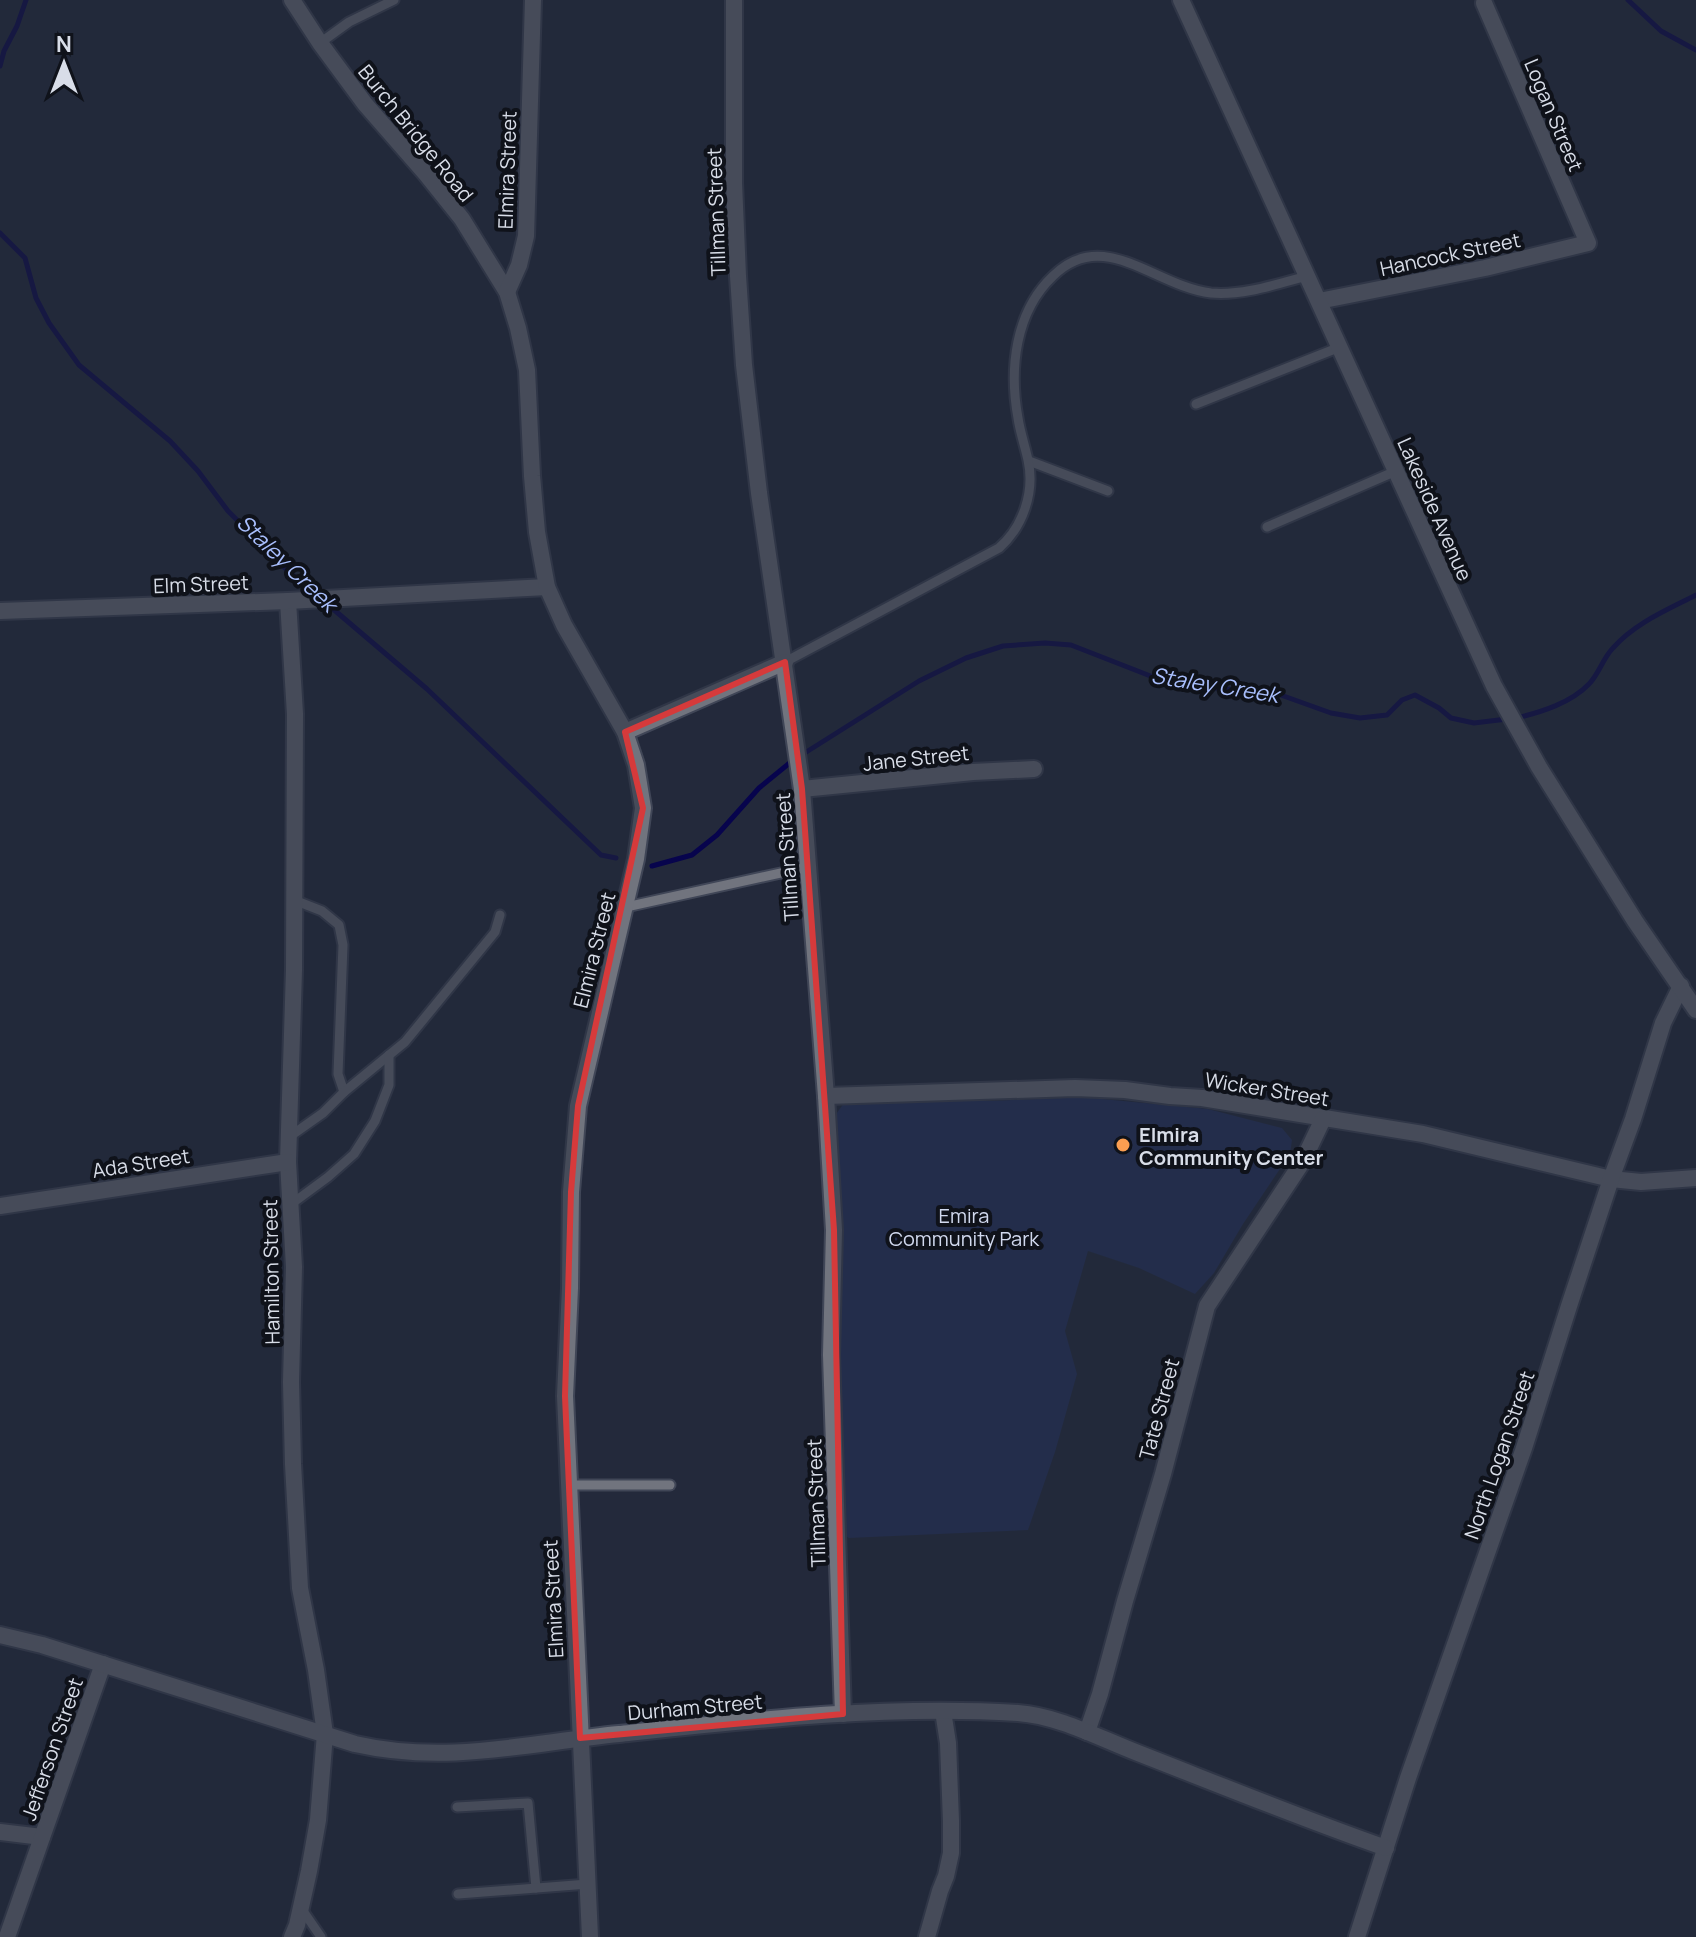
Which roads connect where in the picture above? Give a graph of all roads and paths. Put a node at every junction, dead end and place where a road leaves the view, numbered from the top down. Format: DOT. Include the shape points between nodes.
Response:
graph roads {
  1 [pos="292,0"];
  2 [pos="394,0"];
  3 [pos="533,0"];
  4 [pos="734,0"];
  5 [pos="1181,0"];
  6 [pos="1484,3"];
  7 [pos="320,43"];
  8 [pos="1588,243"];
  9 [pos="1307,276"];
  10 [pos="507,292"];
  11 [pos="1319,301"];
  12 [pos="1340,347"];
  13 [pos="1196,404"];
  14 [pos="1029,461"];
  15 [pos="1396,471"];
  16 [pos="1108,491"];
  17 [pos="1267,527"];
  18 [pos="547,587"];
  19 [pos="288,601"];
  20 [pos="0,611"];
  21 [pos="785,662"];
  22 [pos="625,732"];
  23 [pos="1034,769"];
  24 [pos="802,789"];
  25 [pos="808,867"];
  26 [pos="294,900"];
  27 [pos="626,907"];
  28 [pos="500,915"];
  29 [pos="1681,986"];
  30 [pos="1696,1010"];
  31 [pos="389,1055"];
  32 [pos="344,1092"];
  33 [pos="826,1096"];
  34 [pos="1323,1119"];
  35 [pos="289,1137"];
  36 [pos="288,1162"];
  37 [pos="1696,1178"];
  38 [pos="1611,1179"];
  39 [pos="290,1205"];
  40 [pos="0,1206"];
  41 [pos="568,1485"];
  42 [pos="670,1485"];
  43 [pos="0,1635"];
  44 [pos="103,1664"];
  45 [pos="943,1711"];
  46 [pos="843,1714"];
  47 [pos="1087,1732"];
  48 [pos="325,1734"];
  49 [pos="580,1738"];
  50 [pos="457,1807"];
  51 [pos="0,1832"];
  52 [pos="42,1837"];
  53 [pos="1386,1848"];
  54 [pos="588,1884"];
  55 [pos="536,1888"];
  56 [pos="458,1894"];
  57 [pos="301,1908"];
  58 [pos="7,1937"];
  59 [pos="292,1937"];
  60 [pos="321,1937"];
  61 [pos="590,1937"];
  62 [pos="927,1937"];
  63 [pos="1357,1937"];
  1 -- 7 [label="street, Burch Bridge Road"];
  2 -- 7 [label="lane"];
  3 -- 10 [label="street, Elmira Street" via="526,236"];
  4 -- 21 [label="street, Tillman Street" via="734,183 744,365"];
  5 -- 9 [label="street, Lakeside Avenue"];
  6 -- 8 [label="street, Logan Street"];
  7 -- 10 [label="street, Burch Bridge Road" via="462,219"];
  8 -- 11 [label="street, Hancock Street"];
  9 -- 11 [label="street, Lakeside Avenue"];
  9 -- 14 [label="lane" via="1215,293 1192,290 1118,258 1092,255 1066,264 1032,303 1019,336 1014,386"];
  10 -- 18 [label="street, Elmira Street" via="527,370 536,518"];
  11 -- 12 [label="street, Lakeside Avenue"];
  12 -- 13 [label="lane"];
  12 -- 15 [label="street, Lakeside Avenue"];
  14 -- 16 [label="lane"];
  14 -- 21 [label="lane" via="1026,508 999,548"];
  15 -- 17 [label="lane"];
  15 -- 29 [label="street, Lakeside Avenue" via="1516,726 1635,921"];
  18 -- 19 [label="street, Elm Street"];
  18 -- 22 [label="street, Elmira Street"];
  19 -- 20 [label="street, Elm Street"];
  19 -- 26 [label="street, Hamilton Street" via="295,714"];
  21 -- 22 [label="street"];
  21 -- 24 [label="street, Tillman Street"];
  22 -- 27 [label="street, Elmira Street" via="643,808"];
  23 -- 24 [label="street, Jane Street"];
  24 -- 25 [label="street, Tillman Street"];
  25 -- 27 [label="lane"];
  25 -- 33 [label="street, Tillman Street"];
  26 -- 32 [label="lane" via="339,925 343,945 338,1074"];
  26 -- 35 [label="street, Hamilton Street"];
  27 -- 41 [label="street, Elmira Street" via="578,1106 565,1396"];
  28 -- 31 [label="lane" via="495,932 457,981"];
  29 -- 30 [label="street, Lakeside Avenue"];
  29 -- 38 [label="street, North Logan Street" via="1663,1023"];
  31 -- 32 [label="lane"];
  31 -- 39 [label="lane" via="389,1085 354,1154"];
  32 -- 35 [label="lane"];
  33 -- 34 [label="street, Wicker Street" via="1125,1090"];
  33 -- 46 [label="street, Tillman Street" via="834,1230 831,1355"];
  34 -- 38 [label="street, Wicker Street" via="1423,1134"];
  34 -- 47 [label="street, Tate Street" via="1303,1161 1207,1306"];
  35 -- 36 [label="street, Hamilton Street"];
  36 -- 39 [label="street, Hamilton Street"];
  36 -- 40 [label="street, Ada Street"];
  37 -- 38 [label="street, Wicker Street"];
  38 -- 53 [label="street, North Logan Street"];
  39 -- 48 [label="street, Hamilton Street" via="300,1588"];
  41 -- 42 [label="lane"];
  41 -- 49 [label="street, Elmira Street"];
  43 -- 44 [label="street, Durham Street"];
  44 -- 48 [label="street, Durham Street"];
  44 -- 52 [label="street, Jefferson Street"];
  45 -- 46 [label="street, Durham Street"];
  45 -- 47 [label="street, Durham Street" via="1039,1716"];
  45 -- 62 [label="street" via="951,1853"];
  46 -- 49 [label="street, Durham Street"];
  47 -- 53 [label="street, Durham Street"];
  48 -- 49 [label="street, Durham Street" via="407,1753 457,1754"];
  48 -- 57 [label="street, Hamilton Street" via="318,1820"];
  49 -- 54 [label="street, Elmira Street"];
  50 -- 55 [label="lane" via="528,1803"];
  51 -- 52 [label="street"];
  52 -- 58 [label="street, Jefferson Street"];
  53 -- 63 [label="street, North Logan Street"];
  54 -- 55 [label="lane"];
  54 -- 61 [label="street, Elmira Street"];
  55 -- 56 [label="lane"];
  57 -- 59 [label="street, Hamilton Street"];
  57 -- 60 [label="lane"];
}
